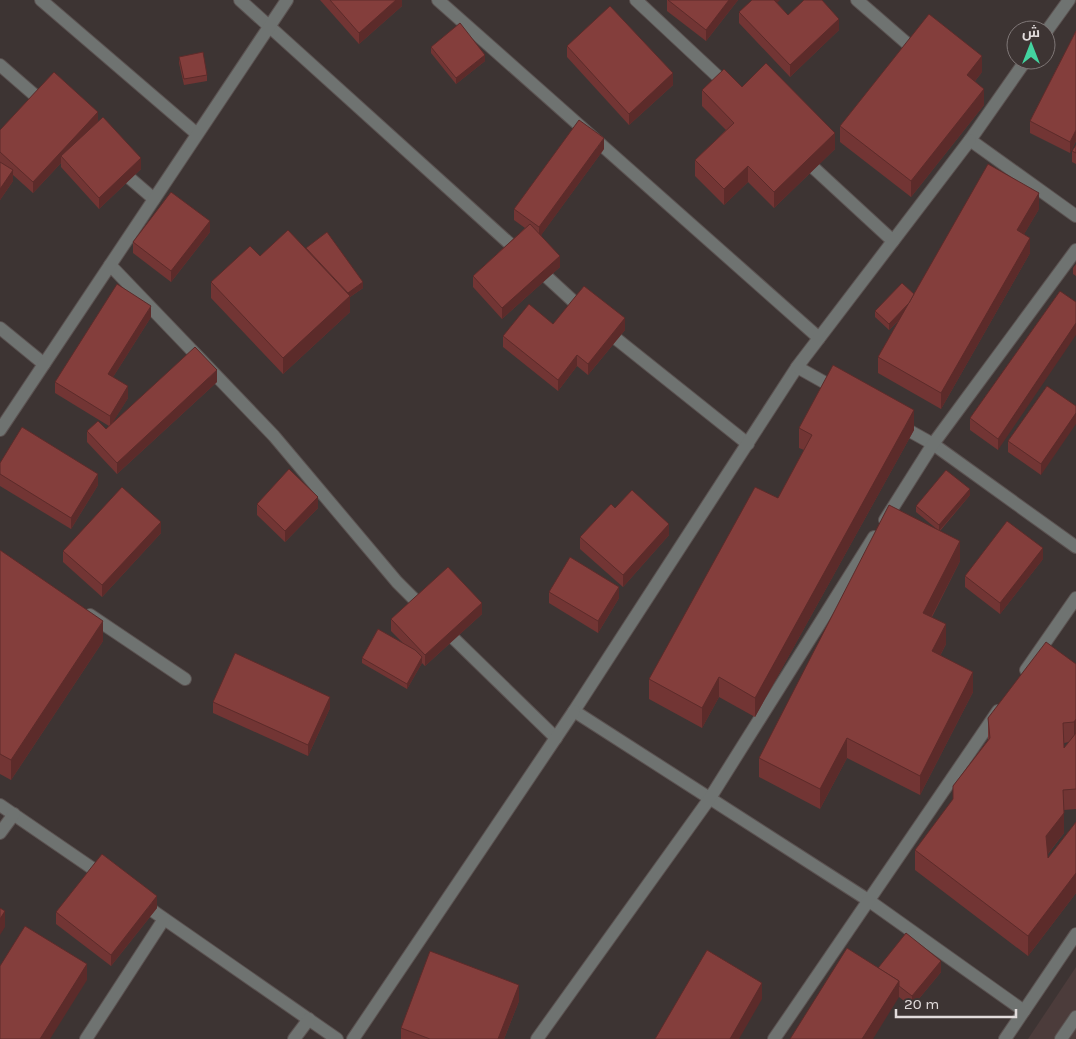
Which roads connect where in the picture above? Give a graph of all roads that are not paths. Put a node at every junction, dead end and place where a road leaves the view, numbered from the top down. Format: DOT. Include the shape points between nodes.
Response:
graph roads {
  1 [pos="41,0"];
  2 [pos="240,0"];
  3 [pos="286,0"];
  4 [pos="438,0"];
  5 [pos="636,0"];
  6 [pos="858,0"];
  7 [pos="1069,0"];
  8 [pos="1055,20"];
  9 [pos="270,25"];
  10 [pos="930,63"];
  11 [pos="0,65"];
  12 [pos="1018,70"];
  13 [pos="736,94"];
  14 [pos="59,116"];
  15 [pos="197,134"];
  16 [pos="970,140"];
  17 [pos="793,148"];
  18 [pos="110,161"];
  19 [pos="154,199"];
  20 [pos="1076,216"];
  21 [pos="893,242"];
  22 [pos="1076,250"];
  23 [pos="110,265"];
  24 [pos="0,328"];
  25 [pos="820,338"];
  26 [pos="44,364"];
  27 [pos="798,367"];
  28 [pos="848,396"];
  29 [pos="891,420"];
  30 [pos="0,430"];
  31 [pos="748,444"];
  32 [pos="933,444"];
  33 [pos="1076,547"];
  34 [pos="1076,598"];
  35 [pos="81,608"];
  36 [pos="185,679"];
  37 [pos="1020,679"];
  38 [pos="1003,704"];
  39 [pos="574,711"];
  40 [pos="556,738"];
  41 [pos="710,798"];
  42 [pos="0,805"];
  43 [pos="14,814"];
  44 [pos="0,833"];
  45 [pos="117,886"];
  46 [pos="133,897"];
  47 [pos="868,900"];
  48 [pos="164,919"];
  49 [pos="1076,934"];
  50 [pos="1024,1011"];
  51 [pos="1076,1016"];
  52 [pos="308,1019"];
  53 [pos="86,1039"];
  54 [pos="294,1039"];
  55 [pos="338,1039"];
  56 [pos="353,1039"];
  57 [pos="537,1039"];
  58 [pos="774,1039"];
  59 [pos="1005,1039"];
  60 [pos="1061,1039"];
  1 -- 15 [label="street"];
  2 -- 9 [label="street"];
  3 -- 9 [label="street"];
  4 -- 25 [label="street"];
  5 -- 13 [label="street"];
  6 -- 10 [label="street"];
  7 -- 8 [label="street"];
  9 -- 15 [label="street"];
  9 -- 31 [label="street" via="609,334"];
  11 -- 14 [label="street"];
  12 -- 16 [label="street" via="984,111"];
  15 -- 19 [label="street"];
  16 -- 20 [label="street"];
  16 -- 21 [label="street"];
  17 -- 21 [label="street"];
  18 -- 19 [label="street"];
  19 -- 23 [label="street"];
  21 -- 25 [label="street"];
  22 -- 32 [label="street"];
  23 -- 26 [label="street"];
  23 -- 40 [label="street" via="274,436 397,582"];
  24 -- 26 [label="street"];
  25 -- 27 [label="street"];
  26 -- 30 [label="street"];
  27 -- 28 [label="street"];
  27 -- 31 [label="street"];
  29 -- 32 [label="street"];
  31 -- 39 [label="street"];
  32 -- 33 [label="street"];
  32 -- 41 [label="street"];
  34 -- 37 [label="street"];
  35 -- 36 [label="street"];
  38 -- 47 [label="street"];
  39 -- 40 [label="street"];
  39 -- 41 [label="street"];
  40 -- 56 [label="street"];
  41 -- 47 [label="street"];
  41 -- 57 [label="street"];
  42 -- 43 [label="street"];
  43 -- 44 [label="street"];
  43 -- 45 [label="street"];
  46 -- 48 [label="street"];
  47 -- 50 [label="street"];
  47 -- 58 [label="street"];
  48 -- 52 [label="street"];
  48 -- 53 [label="street"];
  49 -- 50 [label="street"];
  50 -- 59 [label="street"];
  51 -- 60 [label="street"];
  52 -- 54 [label="street"];
  52 -- 55 [label="street"];
}
